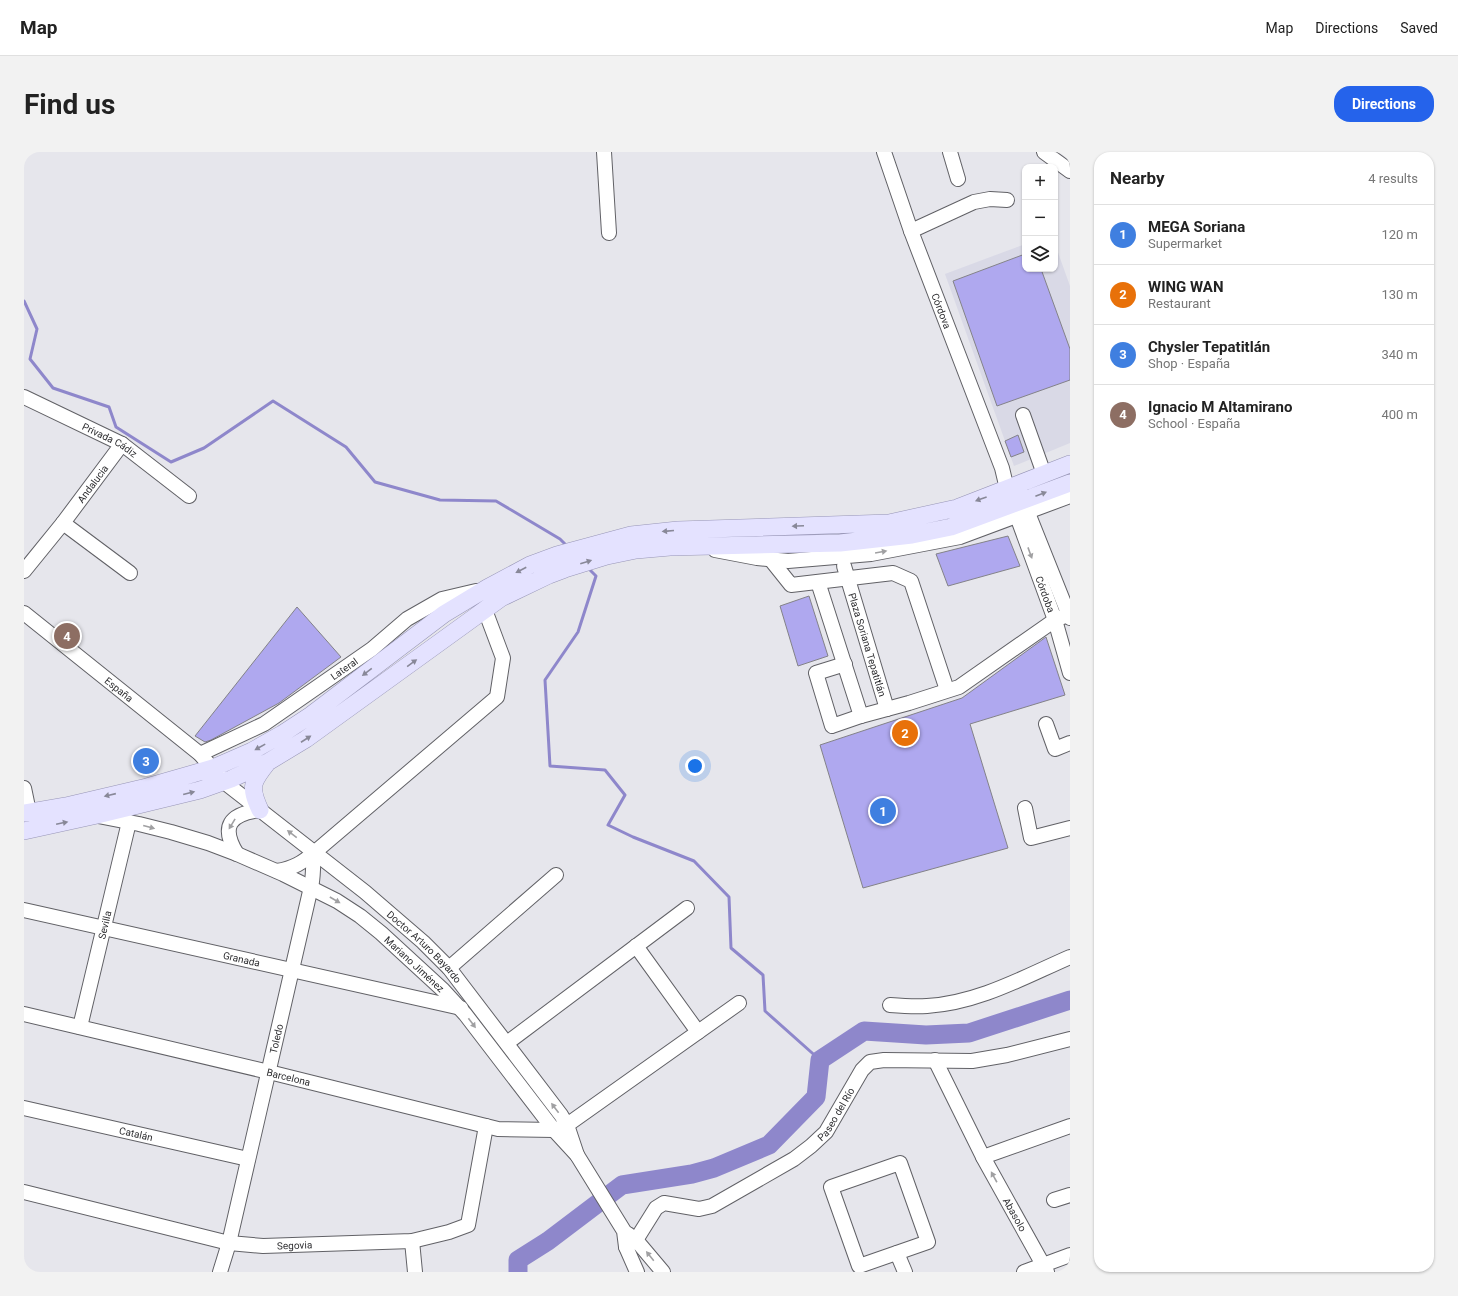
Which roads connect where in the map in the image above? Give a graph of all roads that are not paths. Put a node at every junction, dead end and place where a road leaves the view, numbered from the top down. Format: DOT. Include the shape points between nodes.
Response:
graph roads {
  1 [pos="604,152"];
  2 [pos="884,152"];
  3 [pos="950,152"];
  4 [pos="1044,152"];
  5 [pos="1070,171"];
  6 [pos="958,179"];
  7 [pos="1007,200"];
  8 [pos="911,231"];
  9 [pos="609,233"];
  10 [pos="25,399"];
  11 [pos="1023,416"];
  12 [pos="122,444"];
  13 [pos="1070,464"];
  14 [pos="1044,474"];
  15 [pos="1070,483"];
  16 [pos="189,496"];
  17 [pos="1070,496"];
  18 [pos="1018,501"];
  19 [pos="64,523"];
  20 [pos="951,527"];
  21 [pos="913,546"];
  22 [pos="696,547"];
  23 [pos="603,549"];
  24 [pos="771,560"];
  25 [pos="561,562"];
  26 [pos="844,566"];
  27 [pos="24,571"];
  28 [pos="130,573"];
  29 [pos="848,579"];
  30 [pos="818,582"];
  31 [pos="487,588"];
  32 [pos="485,610"];
  33 [pos="24,613"];
  34 [pos="1070,616"];
  35 [pos="1055,620"];
  36 [pos="844,664"];
  37 [pos="1070,673"];
  38 [pos="947,690"];
  39 [pos="887,709"];
  40 [pos="861,716"];
  41 [pos="1046,724"];
  42 [pos="1070,743"];
  43 [pos="200,754"];
  44 [pos="268,762"];
  45 [pos="212,768"];
  46 [pos="224,782"];
  47 [pos="24,789"];
  48 [pos="1025,808"];
  49 [pos="260,810"];
  50 [pos="26,812"];
  51 [pos="97,816"];
  52 [pos="129,822"];
  53 [pos="1070,828"];
  54 [pos="24,831"];
  55 [pos="315,852"];
  56 [pos="237,854"];
  57 [pos="277,871"];
  58 [pos="556,874"];
  59 [pos="311,887"];
  60 [pos="687,908"];
  61 [pos="24,910"];
  62 [pos="103,927"];
  63 [pos="636,946"];
  64 [pos="1070,956"];
  65 [pos="449,968"];
  66 [pos="292,969"];
  67 [pos="739,1003"];
  68 [pos="890,1005"];
  69 [pos="480,1007"];
  70 [pos="460,1008"];
  71 [pos="24,1014"];
  72 [pos="80,1027"];
  73 [pos="698,1032"];
  74 [pos="1070,1039"];
  75 [pos="507,1043"];
  76 [pos="935,1060"];
  77 [pos="268,1072"];
  78 [pos="24,1108"];
  79 [pos="486,1126"];
  80 [pos="1070,1126"];
  81 [pos="560,1128"];
  82 [pos="983,1157"];
  83 [pos="248,1159"];
  84 [pos="24,1192"];
  85 [pos="1070,1195"];
  86 [pos="1054,1200"];
  87 [pos="412,1242"];
  88 [pos="229,1243"];
  89 [pos="631,1243"];
  90 [pos="893,1254"];
  91 [pos="1070,1255"];
  92 [pos="1045,1268"];
  93 [pos="220,1272"];
  94 [pos="415,1272"];
  95 [pos="638,1272"];
  96 [pos="663,1272"];
  97 [pos="897,1272"];
  98 [pos="905,1272"];
  99 [pos="1024,1272"];
  1 -- 9 [label="street"];
  2 -- 8 [label="street, Córdova"];
  3 -- 6 [label="street"];
  4 -- 5 [label="street"];
  7 -- 8 [label="street" via="990,199 974,202"];
  8 -- 18 [label="street, Córdova" via="1002,468 1010,475"];
  10 -- 12 [label="street, Privada Cádiz"];
  11 -- 14 [label="street"];
  12 -- 16 [label="street, Privada Cádiz"];
  12 -- 19 [label="street, Andalucia"];
  13 -- 14 [label="main road"];
  14 -- 18 [label="main road"];
  18 -- 15 [label="main road, one-way"];
  17 -- 18 [label="street"];
  18 -- 20 [label="main road"];
  18 -- 21 [label="street" via="960,537"];
  18 -- 23 [label="main road, one-way" via="958,508 889,523 678,530 631,535"];
  18 -- 34 [label="street, Córdoba"];
  18 -- 35 [label="street, Córdoba, one-way"];
  19 -- 27 [label="street, Andalucia"];
  19 -- 28 [label="street"];
  20 -- 21 [label="street"];
  20 -- 22 [label="main road" via="912,535 840,543"];
  24 -- 21 [label="street, one-way" via="864,555"];
  22 -- 23 [label="main road"];
  22 -- 24 [label="street"];
  23 -- 25 [label="main road"];
  24 -- 30 [label="street, Plaza Soriana Tepatitlán" via="791,585"];
  25 -- 31 [label="main road, one-way" via="530,565"];
  25 -- 32 [label="main road" via="549,575 501,598"];
  26 -- 29 [label="street, Plaza Soriana Tepatitlán"];
  29 -- 30 [label="street, Plaza Soriana Tepatitlán"];
  29 -- 38 [label="street, Plaza Soriana Tepatitlán" via="893,573 911,581"];
  29 -- 39 [label="street, Plaza Soriana Tepatitlán"];
  30 -- 36 [label="street"];
  31 -- 43 [label="street, Lateral" via="442,599 407,619 372,649 264,724"];
  31 -- 45 [label="main road, one-way" via="444,614 282,734 252,751"];
  44 -- 32 [label="main road, one-way" via="306,739"];
  32 -- 55 [label="street" via="503,658 497,697"];
  33 -- 43 [label="street, España"];
  34 -- 35 [label="street, Plaza Soriana Tepatitlán"];
  35 -- 37 [label="street, Córdoba"];
  35 -- 38 [label="street, Plaza Soriana Tepatitlán" via="958,687"];
  36 -- 40 [label="street"];
  36 -- 40 [label="street, Plaza Soriana Tepatitlán" via="816,673 832,726"];
  38 -- 39 [label="street, Plaza Soriana Tepatitlán"];
  39 -- 40 [label="street, Plaza Soriana Tepatitlán"];
  41 -- 42 [label="street" via="1055,749"];
  43 -- 45 [label="street, España"];
  44 -- 46 [label="main road"];
  44 -- 49 [label="main road" via="257,776 253,789"];
  45 -- 46 [label="street, España"];
  45 -- 50 [label="main road, one-way" via="147,787 66,806"];
  46 -- 49 [label="street, Doctor Arturo Bayardo"];
  51 -- 46 [label="main road, one-way"];
  47 -- 50 [label="street"];
  48 -- 53 [label="street" via="1031,838"];
  55 -- 49 [label="street, Doctor Arturo Bayardo, one-way"];
  49 -- 56 [label="street, one-way" via="240,815 230,824 229,838"];
  51 -- 52 [label="street, Mariano Jiménez"];
  54 -- 51 [label="main road, one-way"];
  52 -- 56 [label="street, Mariano Jiménez, one-way" via="208,843"];
  52 -- 62 [label="street, Sevilla"];
  55 -- 57 [label="street" via="290,869"];
  55 -- 59 [label="street, Toledo"];
  55 -- 65 [label="street, Doctor Arturo Bayardo" via="393,916"];
  56 -- 57 [label="street, Mariano Jiménez"];
  57 -- 59 [label="street, Mariano Jiménez"];
  58 -- 65 [label="street"];
  59 -- 66 [label="street, Toledo"];
  59 -- 70 [label="street, Mariano Jiménez, one-way" via="360,916 381,933"];
  60 -- 63 [label="street"];
  61 -- 62 [label="street, Granada"];
  62 -- 66 [label="street, Granada"];
  62 -- 72 [label="street, Sevilla"];
  63 -- 73 [label="street"];
  63 -- 75 [label="street"];
  64 -- 68 [label="street" via="1010,984 962,1001 925,1007"];
  65 -- 69 [label="street, Doctor Arturo Bayardo"];
  66 -- 70 [label="street, Granada"];
  66 -- 77 [label="street, Toledo"];
  67 -- 73 [label="street"];
  69 -- 70 [label="street, Granada"];
  69 -- 75 [label="street, Doctor Arturo Bayardo"];
  70 -- 81 [label="street, Mariano Jiménez, one-way"];
  71 -- 72 [label="street, Barcelona"];
  72 -- 77 [label="street, Barcelona"];
  73 -- 81 [label="street"];
  74 -- 76 [label="street, Paseo del Río" via="979,1060"];
  81 -- 75 [label="street, Doctor Arturo Bayardo, one-way" via="561,1115"];
  76 -- 82 [label="street, Abasolo"];
  76 -- 89 [label="street, Paseo del Río" via="870,1062 862,1070 826,1132 794,1159 712,1206 699,1208 664,1203 656,1208"];
  77 -- 79 [label="street, Barcelona"];
  77 -- 83 [label="street, Toledo"];
  78 -- 83 [label="street, Catalán"];
  79 -- 81 [label="street, Barcelona" via="498,1129"];
  79 -- 87 [label="street, Segovia" via="468,1224"];
  80 -- 82 [label="street"];
  81 -- 89 [label="street, Doctor Arturo Bayardo"];
  92 -- 82 [label="street, Abasolo, one-way"];
  83 -- 88 [label="street, Toledo"];
  84 -- 88 [label="street, Segovia"];
  85 -- 86 [label="street"];
  87 -- 88 [label="street, Segovia" via="263,1246"];
  87 -- 94 [label="street"];
  88 -- 93 [label="street, Toledo"];
  89 -- 95 [label="street"];
  96 -- 89 [label="street, one-way"];
  90 -- 90 [label="street" via="928,1242 900,1163 831,1188 858,1266"];
  90 -- 97 [label="street"];
  90 -- 98 [label="street"];
  91 -- 92 [label="street"];
  92 -- 99 [label="street"];
}
